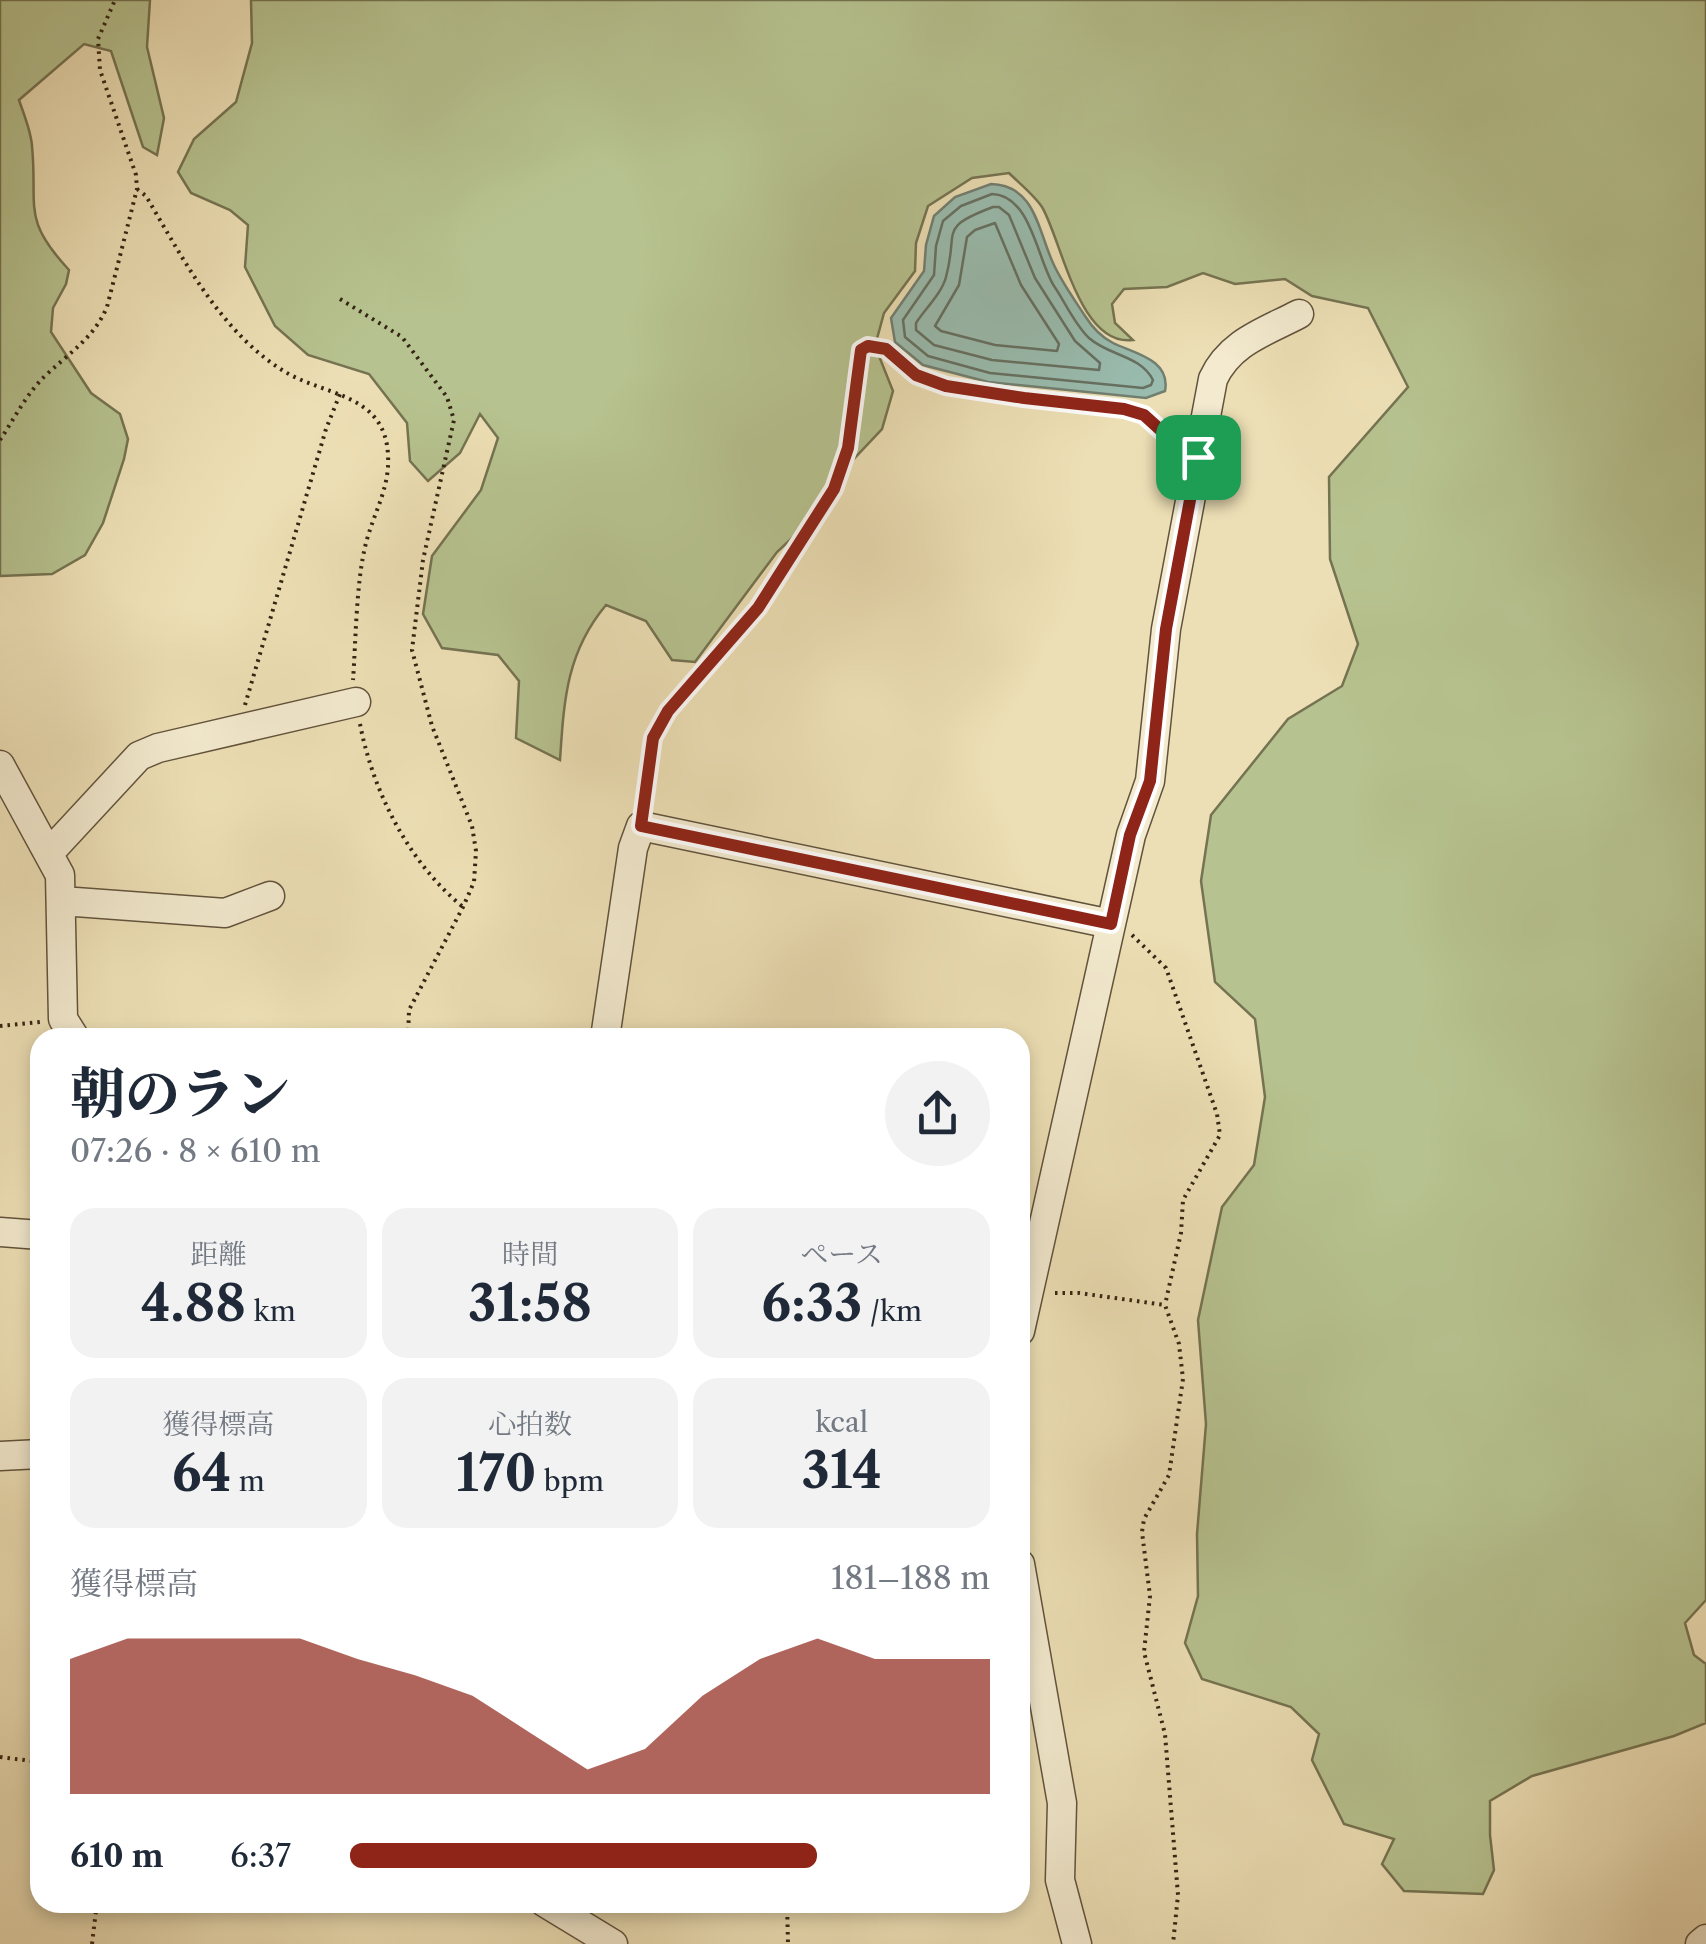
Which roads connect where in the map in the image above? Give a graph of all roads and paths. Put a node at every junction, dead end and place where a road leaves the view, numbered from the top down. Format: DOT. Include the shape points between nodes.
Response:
graph roads {
  1 [pos="115,0"];
  2 [pos="137,189"];
  3 [pos="340,299"];
  4 [pos="1299,314"];
  5 [pos="340,394"];
  6 [pos="0,440"];
  7 [pos="1198,457"];
  8 [pos="356,702"];
  9 [pos="243,730"];
  10 [pos="0,765"];
  11 [pos="641,826"];
  12 [pos="50,852"];
  13 [pos="270,896"];
  14 [pos="62,901"];
  15 [pos="463,908"];
  16 [pos="1111,924"];
  17 [pos="0,1026"];
  18 [pos="69,1028"];
  19 [pos="408,1028"];
  20 [pos="606,1028"];
  21 [pos="0,1232"];
  22 [pos="30,1234"];
  23 [pos="1030,1292"];
  24 [pos="1164,1305"];
  25 [pos="30,1454"];
  26 [pos="0,1456"];
  27 [pos="1030,1621"];
  28 [pos="0,1758"];
  29 [pos="30,1761"];
  30 [pos="96,1913"];
  31 [pos="562,1913"];
  32 [pos="787,1913"];
  33 [pos="1706,1938"];
  34 [pos="92,1944"];
  35 [pos="613,1944"];
  36 [pos="788,1944"];
  37 [pos="1077,1944"];
  38 [pos="1172,1944"];
  39 [pos="1700,1944"];
  1 -- 2 [label="path" via="98,39 100,70"];
  2 -- 5 [label="path" via="244,338 282,371"];
  2 -- 6 [label="path" via="100,325 42,378"];
  3 -- 15 [label="path" via="402,337 447,397 454,420 423,560 412,650 432,726 472,826 474,882"];
  4 -- 7 [label="street" via="1222,358"];
  5 -- 8 [label="path" via="365,406 388,450 388,484 366,544"];
  5 -- 9 [label="path"];
  7 -- 11 [label="path" via="1144,415 946,386 916,375 886,349 861,350 848,448 834,489 758,608 668,711 653,738"];
  7 -- 16 [label="street" via="1166,629 1150,781 1130,835"];
  8 -- 9 [label="street"];
  8 -- 15 [label="path" via="366,754 399,832"];
  9 -- 12 [label="street" via="139,756"];
  10 -- 12 [label="street"];
  11 -- 16 [label="street"];
  11 -- 20 [label="street"];
  12 -- 14 [label="street"];
  13 -- 14 [label="street" via="225,913"];
  14 -- 18 [label="street"];
  15 -- 19 [label="path" via="409,1010"];
  16 -- 23 [label="street"];
  16 -- 24 [label="path" via="1127,930 1166,968 1220,1134 1183,1200"];
  17 -- 18 [label="path"];
  21 -- 22 [label="street"];
  23 -- 24 [label="path"];
  24 -- 38 [label="path" via="1183,1379 1170,1474 1142,1532 1150,1596 1144,1652 1166,1734 1178,1895"];
  25 -- 26 [label="street"];
  27 -- 37 [label="street" via="1062,1803 1060,1880"];
  28 -- 29 [label="path"];
  30 -- 34 [label="path"];
  31 -- 35 [label="street"];
  32 -- 36 [label="path"];
  33 -- 39 [label="street"];
}
